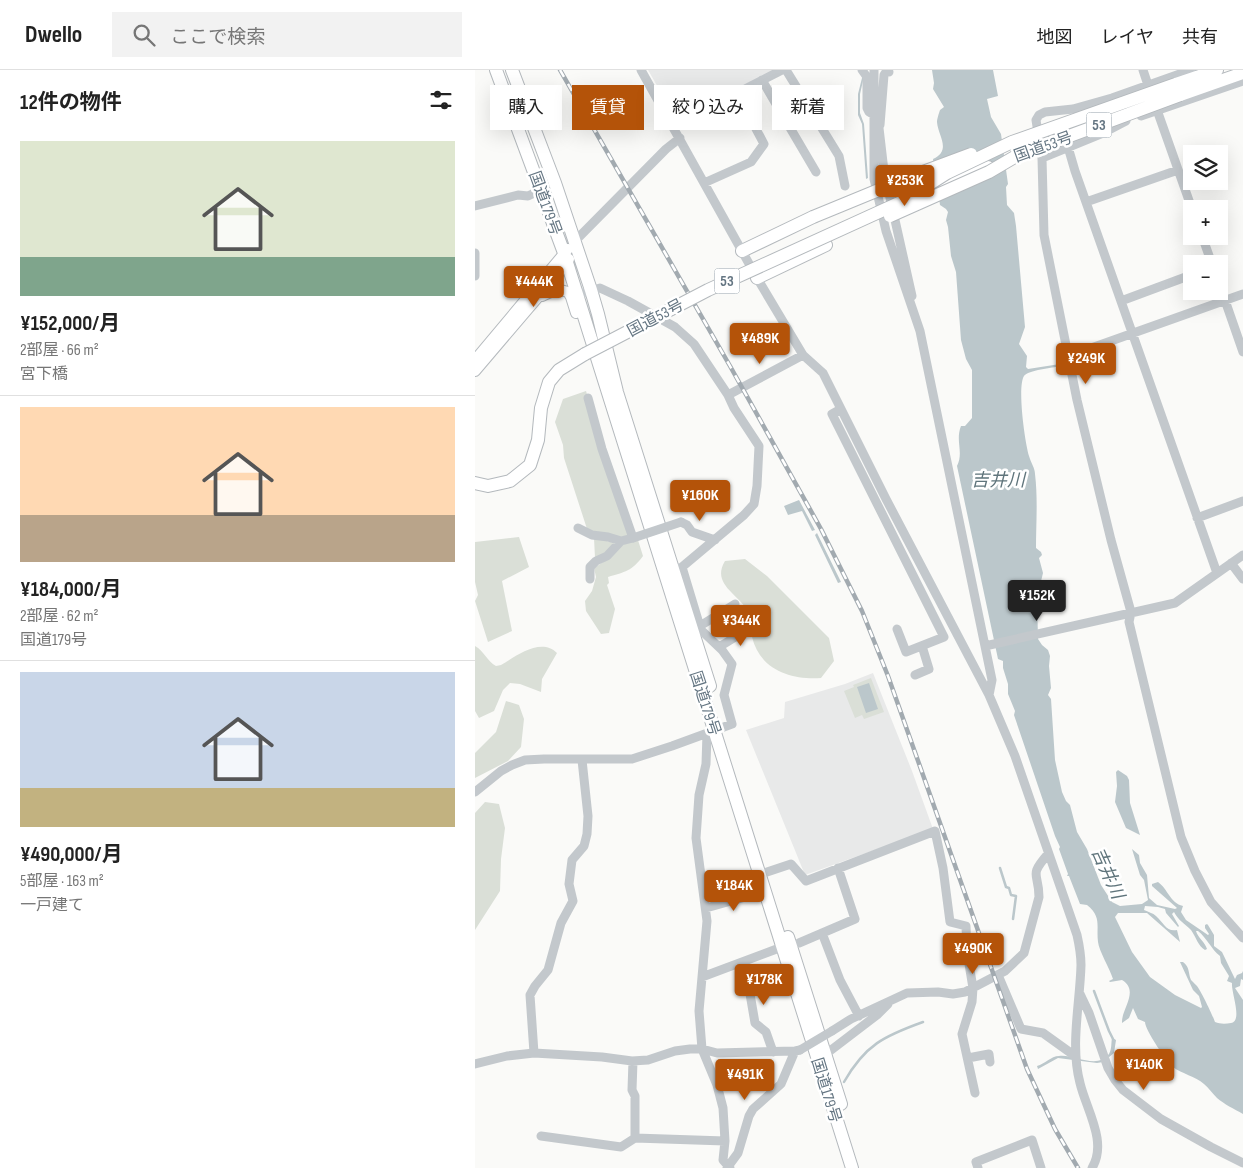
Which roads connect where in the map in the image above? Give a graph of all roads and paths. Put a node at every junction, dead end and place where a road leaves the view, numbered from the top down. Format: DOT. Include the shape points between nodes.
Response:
graph roads {
  1 [pos="496,70"];
  2 [pos="512,70"];
  3 [pos="641,70"];
  4 [pos="782,70"];
  5 [pos="786,70"];
  6 [pos="862,70"];
  7 [pos="874,70"];
  8 [pos="1143,70"];
  9 [pos="1217,70"];
  10 [pos="1231,70"];
  11 [pos="889,72"];
  12 [pos="1243,73"];
  13 [pos="1193,74"];
  14 [pos="762,80"];
  15 [pos="1243,81"];
  16 [pos="752,85"];
  17 [pos="1148,85"];
  18 [pos="1178,90"];
  19 [pos="654,93"];
  20 [pos="1111,98"];
  21 [pos="1157,110"];
  22 [pos="874,115"];
  23 [pos="1121,123"];
  24 [pos="879,128"];
  25 [pos="675,130"];
  26 [pos="757,130"];
  27 [pos="680,138"];
  28 [pos="1012,142"];
  29 [pos="1068,147"];
  30 [pos="1019,155"];
  31 [pos="1042,158"];
  32 [pos="1178,170"];
  33 [pos="816,172"];
  34 [pos="555,183"];
  35 [pos="704,183"];
  36 [pos="845,186"];
  37 [pos="541,189"];
  38 [pos="1189,200"];
  39 [pos="901,202"];
  40 [pos="1086,202"];
  41 [pos="475,206"];
  42 [pos="575,241"];
  43 [pos="742,251"];
  44 [pos="475,253"];
  45 [pos="566,258"];
  46 [pos="475,276"];
  47 [pos="757,278"];
  48 [pos="1183,278"];
  49 [pos="591,290"];
  50 [pos="1243,294"];
  51 [pos="576,295"];
  52 [pos="537,298"];
  53 [pos="1121,301"];
  54 [pos="1225,301"];
  55 [pos="911,304"];
  56 [pos="1132,334"];
  57 [pos="589,335"];
  58 [pos="1080,352"];
  59 [pos="1243,352"];
  60 [pos="803,355"];
  61 [pos="475,360"];
  62 [pos="475,371"];
  63 [pos="728,395"];
  64 [pos="588,398"];
  65 [pos="841,409"];
  66 [pos="475,483"];
  67 [pos="886,499"];
  68 [pos="1243,501"];
  69 [pos="877,503"];
  70 [pos="1197,518"];
  71 [pos="579,528"];
  72 [pos="633,538"];
  73 [pos="715,540"];
  74 [pos="621,541"];
  75 [pos="1243,555"];
  76 [pos="1231,563"];
  77 [pos="673,571"];
  78 [pos="1217,573"];
  79 [pos="1243,578"];
  80 [pos="590,580"];
  81 [pos="939,600"];
  82 [pos="735,604"];
  83 [pos="928,605"];
  84 [pos="1131,612"];
  85 [pos="700,626"];
  86 [pos="750,628"];
  87 [pos="897,629"];
  88 [pos="921,646"];
  89 [pos="985,646"];
  90 [pos="719,647"];
  91 [pos="915,675"];
  92 [pos="989,695"];
  93 [pos="715,731"];
  94 [pos="581,760"];
  95 [pos="475,792"];
  96 [pos="1048,854"];
  97 [pos="838,868"];
  98 [pos="764,875"];
  99 [pos="704,892"];
  100 [pos="756,894"];
  101 [pos="706,908"];
  102 [pos="822,933"];
  103 [pos="1243,938"];
  104 [pos="799,943"];
  105 [pos="782,948"];
  106 [pos="740,963"];
  107 [pos="999,975"];
  108 [pos="701,978"];
  109 [pos="973,988"];
  110 [pos="1079,992"];
  111 [pos="891,1000"];
  112 [pos="859,1016"];
  113 [pos="702,1049"];
  114 [pos="797,1051"];
  115 [pos="773,1052"];
  116 [pos="534,1053"];
  117 [pos="1075,1056"];
  118 [pos="821,1057"];
  119 [pos="968,1058"];
  120 [pos="633,1061"];
  121 [pos="990,1062"];
  122 [pos="475,1064"];
  123 [pos="975,1093"];
  124 [pos="541,1136"];
  125 [pos="635,1138"];
  126 [pos="725,1141"];
  127 [pos="1238,1163"];
  128 [pos="854,1167"];
  129 [pos="729,1168"];
  130 [pos="978,1168"];
  131 [pos="1041,1168"];
  132 [pos="1092,1168"];
  1 -- 37 [label="highway, 国道179号"];
  2 -- 34 [label="highway, 国道179号"];
  3 -- 19 [label="street"];
  4 -- 14 [label="street"];
  5 -- 36 [label="street" via="839,156"];
  6 -- 22 [label="street" via="867,77 867,108"];
  7 -- 22 [label="street"];
  8 -- 17 [label="street"];
  9 -- 13 [label="highway, 国道53号 / 53"];
  10 -- 13 [label="highway"];
  11 -- 24 [label="street" via="884,75"];
  12 -- 18 [label="highway, 国道53号 / 53"];
  13 -- 17 [label="street"];
  13 -- 18 [label="highway, 国道53号 / 53"];
  14 -- 16 [label="street"];
  14 -- 33 [label="street"];
  15 -- 21 [label="street"];
  17 -- 20 [label="street"];
  18 -- 28 [label="highway, 国道53号 / 53, bridge"];
  18 -- 30 [label="highway, 国道53号 / 53, bridge"];
  20 -- 23 [label="street"];
  20 -- 31 [label="street" via="1039,115 1036,120"];
  21 -- 23 [label="street"];
  21 -- 32 [label="street"];
  22 -- 24 [label="street"];
  22 -- 55 [label="street" via="874,179 886,231"];
  23 -- 29 [label="street"];
  24 -- 55 [label="street" via="884,171 912,292"];
  25 -- 27 [label="street"];
  26 -- 35 [label="street" via="764,144 751,162"];
  27 -- 35 [label="street"];
  27 -- 42 [label="street"];
  28 -- 39 [label="highway, 国道53号 / 53, bridge" via="947,173"];
  28 -- 43 [label="highway, bridge" via="966,156 813,217"];
  29 -- 31 [label="street"];
  29 -- 40 [label="street"];
  30 -- 39 [label="highway, 国道53号 / 53, bridge"];
  30 -- 47 [label="highway, bridge" via="989,172"];
  31 -- 84 [label="street" via="1044,236 1077,400"];
  32 -- 38 [label="street"];
  32 -- 40 [label="street"];
  34 -- 37 [label="street"];
  34 -- 42 [label="highway, 国道179号"];
  35 -- 43 [label="street"];
  37 -- 41 [label="street" via="528,196 518,195"];
  37 -- 45 [label="highway, 国道179号"];
  39 -- 66 [label="highway, 国道53号 / 53, bridge" via="708,290 559,370 549,382 541,408 538,440 530,465 510,481 488,486"];
  40 -- 53 [label="street"];
  42 -- 45 [label="main road"];
  42 -- 49 [label="highway, 国道179号"];
  43 -- 47 [label="street"];
  44 -- 46 [label="street"];
  45 -- 51 [label="highway, 国道179号"];
  45 -- 52 [label="main road"];
  45 -- 61 [label="main road"];
  47 -- 60 [label="street"];
  48 -- 53 [label="street"];
  49 -- 51 [label="street"];
  49 -- 63 [label="street" via="600,288 675,327 694,344"];
  49 -- 77 [label="highway, 国道179号" via="617,392"];
  50 -- 54 [label="street"];
  51 -- 57 [label="highway, 国道179号"];
  52 -- 57 [label="main road" via="557,289 568,292"];
  52 -- 62 [label="main road"];
  53 -- 56 [label="street"];
  54 -- 56 [label="street"];
  54 -- 59 [label="street"];
  55 -- 89 [label="street" via="925,356"];
  56 -- 58 [label="street"];
  56 -- 70 [label="street"];
  57 -- 77 [label="highway, 国道179号"];
  60 -- 63 [label="street"];
  60 -- 65 [label="street" via="823,372"];
  63 -- 73 [label="street" via="759,446 757,486 754,504"];
  64 -- 72 [label="street"];
  65 -- 67 [label="street"];
  65 -- 69 [label="street" via="832,414"];
  67 -- 69 [label="street"];
  67 -- 81 [label="street"];
  68 -- 70 [label="street"];
  69 -- 83 [label="street"];
  70 -- 78 [label="street"];
  71 -- 74 [label="street"];
  72 -- 73 [label="street, bridge" via="681,522 692,532"];
  72 -- 74 [label="street"];
  73 -- 77 [label="street"];
  74 -- 80 [label="street" via="590,567"];
  75 -- 76 [label="street"];
  76 -- 78 [label="street"];
  76 -- 79 [label="street"];
  77 -- 85 [label="street"];
  77 -- 93 [label="highway, 国道179号"];
  78 -- 84 [label="street" via="1175,603"];
  81 -- 83 [label="street"];
  81 -- 92 [label="street"];
  82 -- 85 [label="street"];
  83 -- 88 [label="street" via="944,636"];
  84 -- 89 [label="street"];
  84 -- 103 [label="street" via="1129,622 1181,837 1211,902"];
  85 -- 90 [label="street"];
  86 -- 90 [label="street"];
  87 -- 88 [label="street" via="906,652"];
  88 -- 91 [label="street" via="929,669"];
  89 -- 92 [label="street" via="992,680"];
  90 -- 93 [label="street" via="732,664 724,695 732,724"];
  92 -- 96 [label="street" via="1015,756"];
  93 -- 94 [label="street" via="632,759"];
  93 -- 98 [label="highway, 国道179号"];
  93 -- 99 [label="street" via="699,795 696,838"];
  94 -- 95 [label="street" via="525,760 501,771"];
  94 -- 116 [label="street" via="587,834 584,846 572,860 569,884 573,901 561,922 548,970 530,996"];
  96 -- 107 [label="street" via="1037,866 1035,874 1039,897 1024,953"];
  96 -- 110 [label="street" via="1077,934 1081,963"];
  97 -- 98 [label="street" via="806,881 791,864"];
  97 -- 102 [label="street" via="855,919"];
  97 -- 109 [label="street" via="935,831 950,922 966,926"];
  98 -- 99 [label="street"];
  98 -- 105 [label="highway, 国道179号"];
  98 -- 118 [label="highway, 国道179号"];
  99 -- 101 [label="street"];
  100 -- 101 [label="street"];
  101 -- 108 [label="street"];
  102 -- 104 [label="street"];
  102 -- 112 [label="street" via="840,980"];
  105 -- 106 [label="street"];
  105 -- 118 [label="highway, 国道179号"];
  106 -- 108 [label="street"];
  106 -- 115 [label="street" via="749,988 755,1023 766,1032"];
  107 -- 109 [label="street"];
  107 -- 117 [label="street" via="1021,1029 1043,1034"];
  108 -- 113 [label="street"];
  109 -- 111 [label="street" via="953,994 907,993"];
  109 -- 119 [label="street" via="962,1034"];
  110 -- 117 [label="street"];
  110 -- 127 [label="street" via="1108,1068 1123,1090 1161,1119"];
  111 -- 112 [label="street"];
  111 -- 118 [label="street" via="877,1015"];
  112 -- 114 [label="street, bridge"];
  113 -- 115 [label="street" via="717,1053"];
  113 -- 120 [label="street" via="675,1051 648,1060"];
  113 -- 126 [label="street" via="723,1108"];
  114 -- 115 [label="street"];
  114 -- 129 [label="street" via="781,1084 753,1109 739,1153"];
  116 -- 120 [label="street"];
  116 -- 122 [label="street"];
  117 -- 132 [label="street" via="1079,1083 1097,1139 1098,1152"];
  118 -- 128 [label="highway, 国道179号"];
  119 -- 121 [label="street" via="989,1054"];
  119 -- 123 [label="street"];
  120 -- 125 [label="street"];
  124 -- 125 [label="street" via="621,1147"];
  125 -- 126 [label="street"];
  126 -- 129 [label="street" via="723,1160"];
  130 -- 131 [label="street" via="976,1162 1032,1140"];
}
